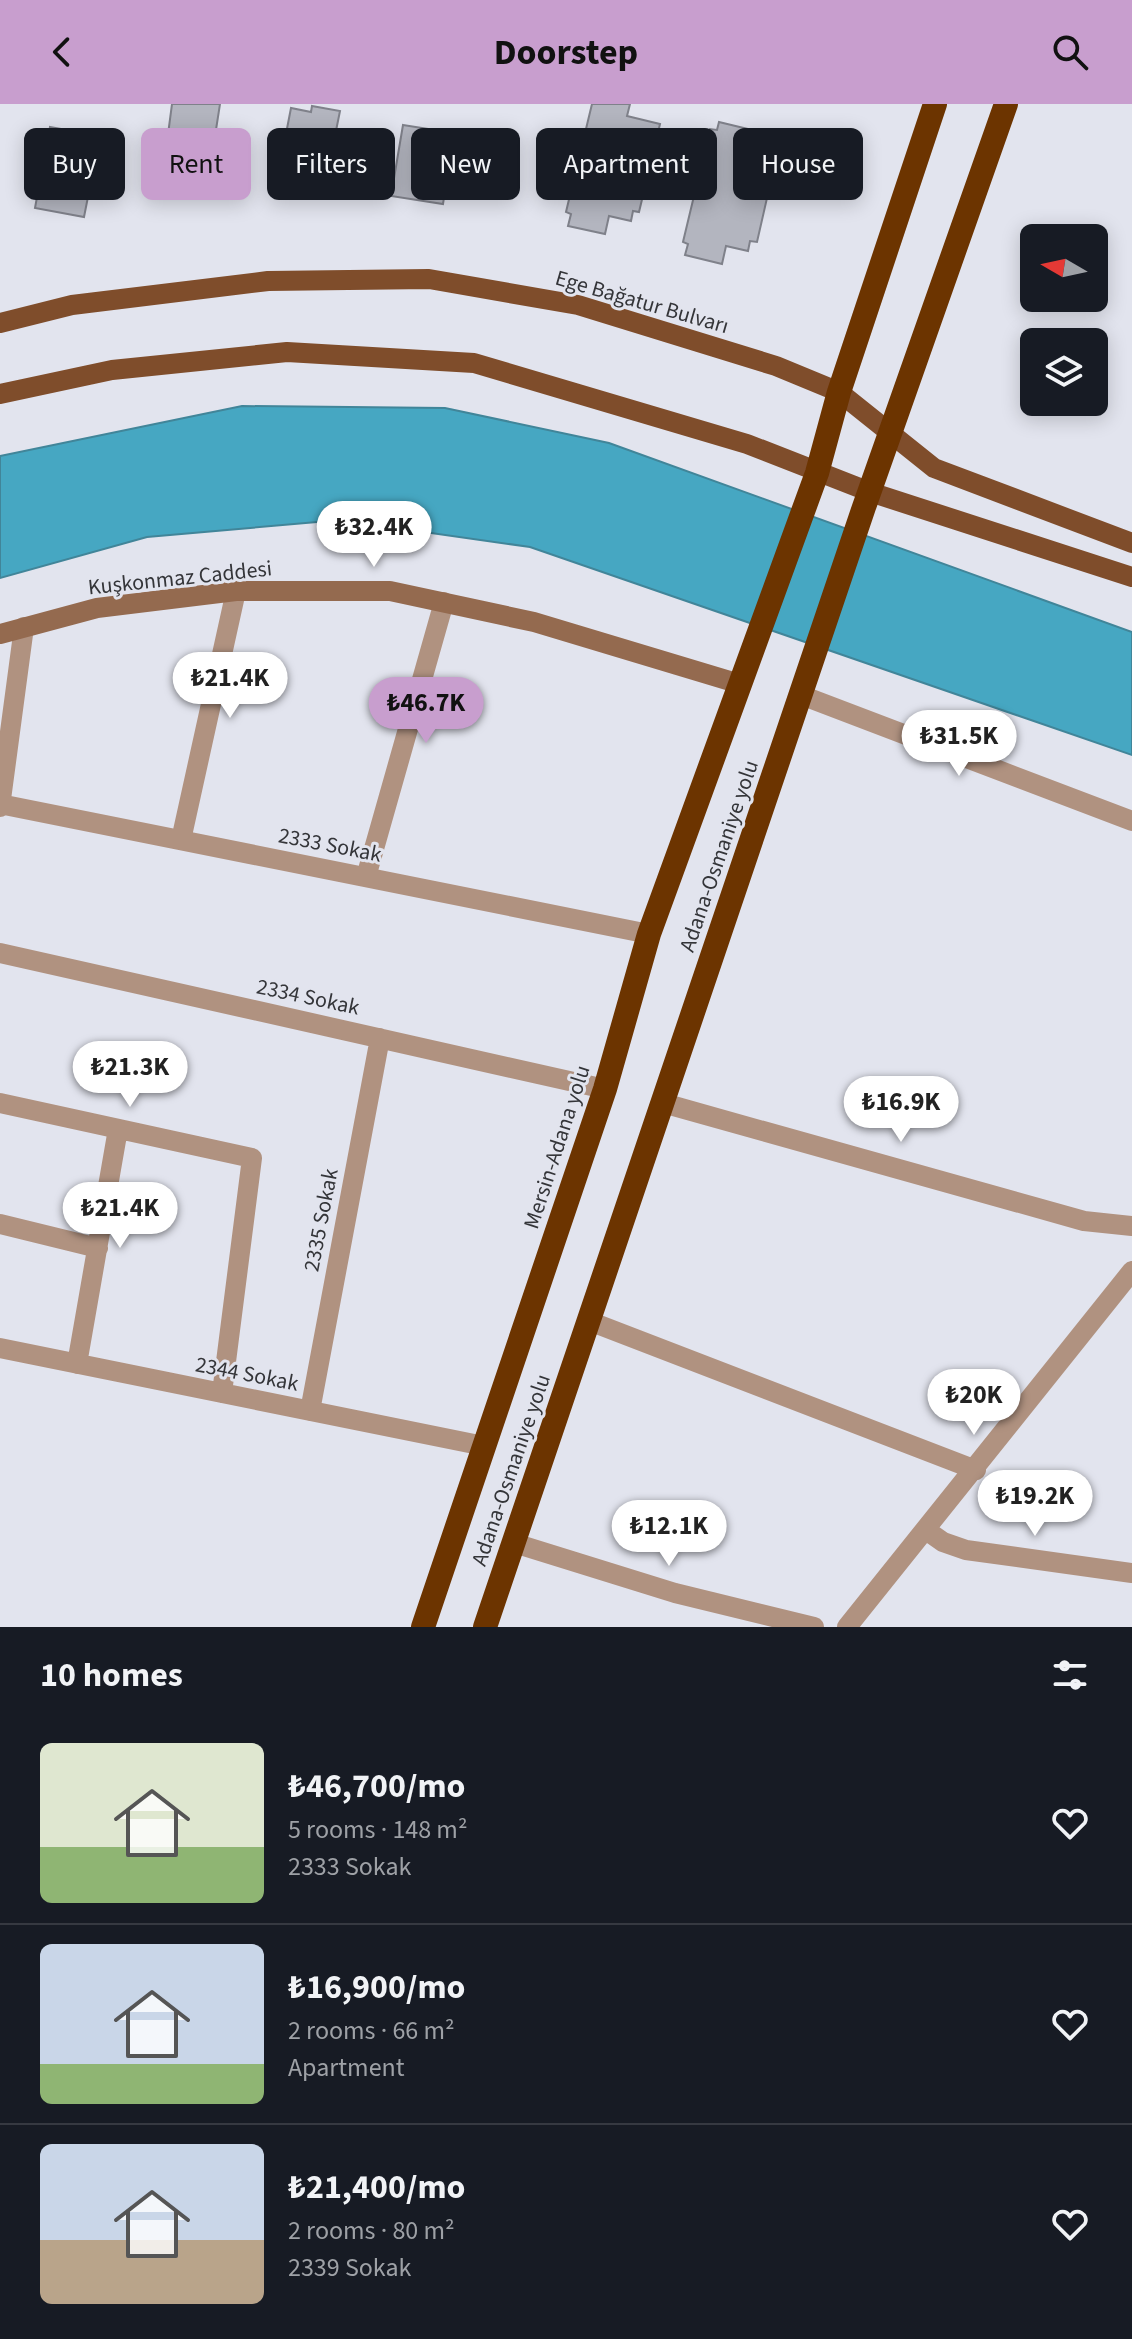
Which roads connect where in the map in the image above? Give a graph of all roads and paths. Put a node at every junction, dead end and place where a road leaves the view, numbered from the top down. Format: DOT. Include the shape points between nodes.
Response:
graph roads {
  1 [pos="935,104"];
  2 [pos="1006,104"];
  3 [pos="0,323"];
  4 [pos="839,392"];
  5 [pos="0,394"];
  6 [pos="891,431"];
  7 [pos="814,481"];
  8 [pos="867,500"];
  9 [pos="1132,543"];
  10 [pos="1132,577"];
  11 [pos="236,591"];
  12 [pos="444,602"];
  13 [pos="24,627"];
  14 [pos="0,634"];
  15 [pos="740,684"];
  16 [pos="801,695"];
  17 [pos="0,806"];
  18 [pos="1132,821"];
  19 [pos="181,840"];
  20 [pos="366,877"];
  21 [pos="649,934"];
  22 [pos="0,953"];
  23 [pos="380,1038"];
  24 [pos="605,1089"];
  25 [pos="0,1103"];
  26 [pos="663,1103"];
  27 [pos="118,1129"];
  28 [pos="0,1224"];
  29 [pos="1132,1226"];
  30 [pos="98,1248"];
  31 [pos="1132,1271"];
  32 [pos="589,1321"];
  33 [pos="0,1348"];
  34 [pos="77,1364"];
  35 [pos="222,1393"];
  36 [pos="310,1411"];
  37 [pos="484,1446"];
  38 [pos="976,1470"];
  39 [pos="926,1530"];
  40 [pos="514,1543"];
  41 [pos="1132,1573"];
  42 [pos="423,1627"];
  43 [pos="485,1627"];
  44 [pos="814,1627"];
  45 [pos="847,1627"];
  1 -- 4 [label="highway"];
  2 -- 6 [label="highway, Adana-Osmaniye yolu"];
  3 -- 4 [label="main road, Ege Bağatur Bulvarı" via="72,305 268,281 429,279 578,305 776,366"];
  4 -- 6 [label="main road, Ege Bağatur Bulvarı"];
  4 -- 7 [label="highway"];
  5 -- 7 [label="main road" via="112,370 287,352 474,363 747,444"];
  6 -- 8 [label="highway, Adana-Osmaniye yolu"];
  6 -- 9 [label="main road, Ege Bağatur Bulvarı" via="934,468"];
  7 -- 8 [label="main road"];
  7 -- 15 [label="highway"];
  8 -- 10 [label="main road"];
  8 -- 16 [label="highway, Adana-Osmaniye yolu"];
  11 -- 12 [label="street, Kuşkonmaz Caddesi" via="390,591"];
  11 -- 13 [label="street, Kuşkonmaz Caddesi" via="97,608"];
  11 -- 19 [label="street"];
  12 -- 15 [label="street, Kuşkonmaz Caddesi" via="534,622"];
  12 -- 20 [label="street"];
  13 -- 14 [label="street, Kuşkonmaz Caddesi"];
  13 -- 17 [label="street"];
  15 -- 21 [label="highway, Mersin-Adana yolu"];
  16 -- 18 [label="street"];
  16 -- 26 [label="highway, Adana-Osmaniye yolu"];
  17 -- 19 [label="street, 2333 Sokak"];
  19 -- 20 [label="street, 2333 Sokak"];
  20 -- 21 [label="street, 2333 Sokak"];
  21 -- 24 [label="highway, Mersin-Adana yolu"];
  22 -- 23 [label="street, 2334 Sokak"];
  23 -- 24 [label="street, 2334 Sokak"];
  23 -- 36 [label="street, 2335 Sokak"];
  24 -- 37 [label="highway, Mersin-Adana yolu"];
  25 -- 27 [label="street"];
  26 -- 29 [label="street" via="1084,1221"];
  26 -- 32 [label="highway, Adana-Osmaniye yolu"];
  27 -- 30 [label="street"];
  27 -- 35 [label="street" via="252,1158"];
  28 -- 30 [label="street"];
  30 -- 34 [label="street"];
  31 -- 38 [label="street"];
  32 -- 38 [label="street"];
  32 -- 40 [label="highway, Adana-Osmaniye yolu"];
  33 -- 34 [label="street, 2344 Sokak"];
  34 -- 35 [label="street, 2344 Sokak"];
  35 -- 36 [label="street, 2344 Sokak"];
  36 -- 37 [label="street, 2344 Sokak"];
  37 -- 42 [label="highway, Mersin-Adana yolu"];
  38 -- 39 [label="street"];
  39 -- 41 [label="street" via="966,1550"];
  39 -- 45 [label="street"];
  40 -- 43 [label="highway, Adana-Osmaniye yolu"];
  40 -- 44 [label="street" via="675,1593"];
}
